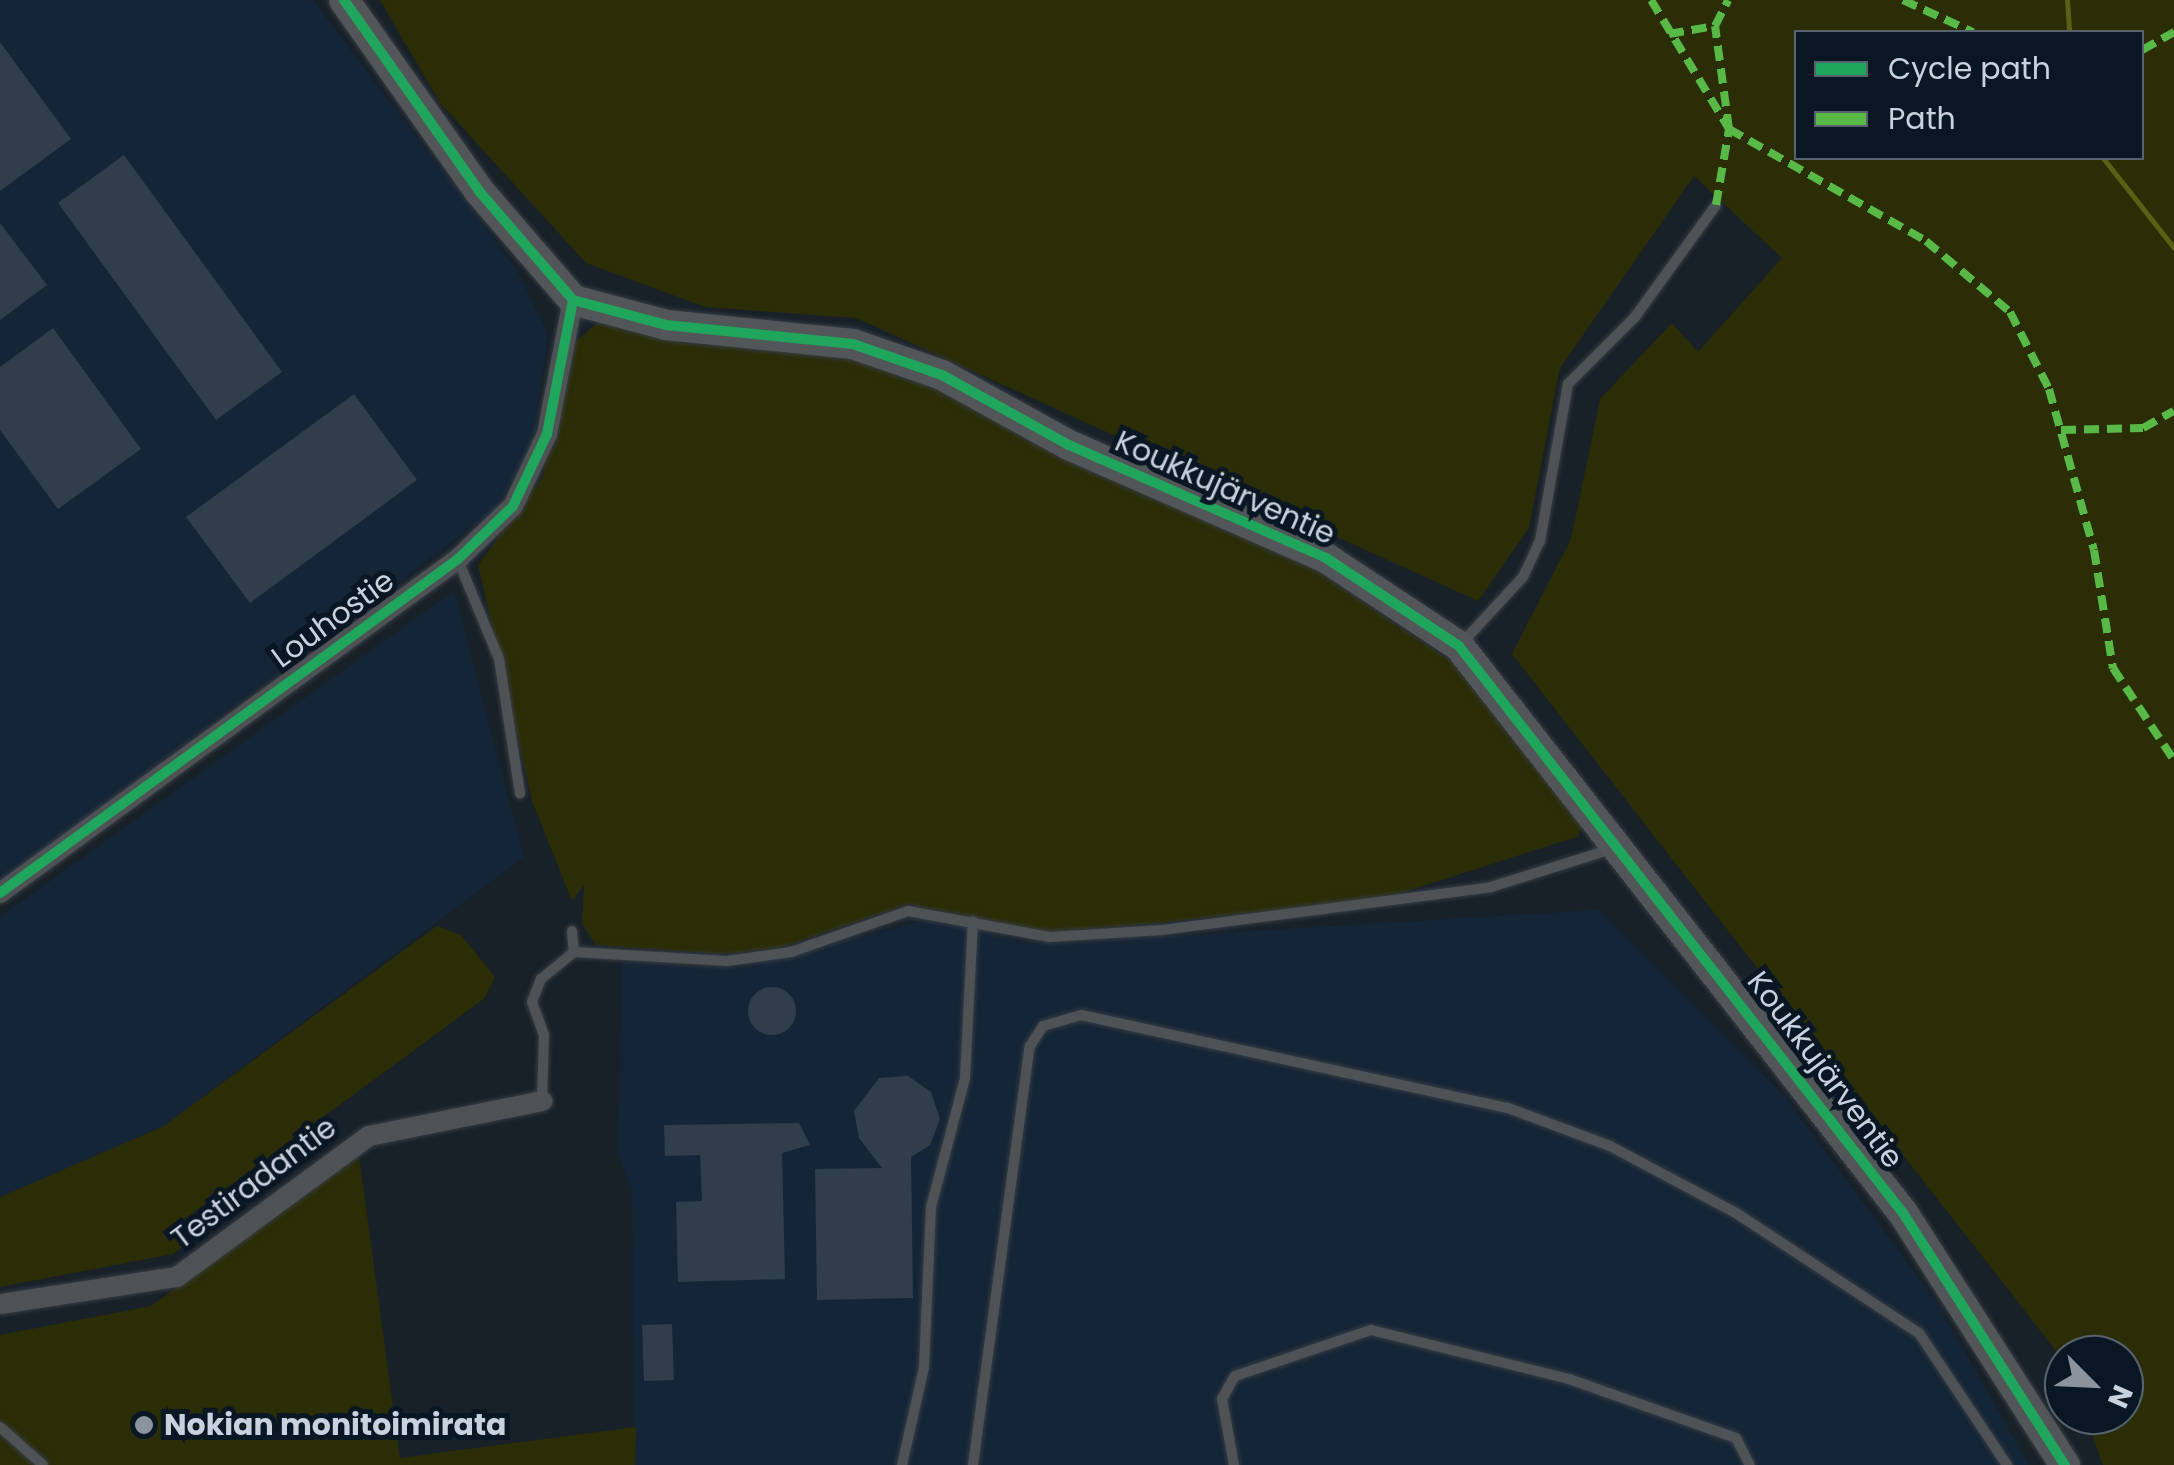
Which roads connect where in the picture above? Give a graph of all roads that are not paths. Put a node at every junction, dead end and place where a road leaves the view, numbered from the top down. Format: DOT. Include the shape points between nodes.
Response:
graph roads {
  1 [pos="344,0"];
  2 [pos="1716,204"];
  3 [pos="574,300"];
  4 [pos="458,560"];
  5 [pos="1459,646"];
  6 [pos="520,793"];
  7 [pos="1620,846"];
  8 [pos="0,894"];
  9 [pos="973,920"];
  10 [pos="572,931"];
  11 [pos="574,952"];
  12 [pos="542,1101"];
  13 [pos="0,1304"];
  14 [pos="0,1426"];
  15 [pos="44,1465"];
  16 [pos="902,1465"];
  17 [pos="973,1465"];
  18 [pos="1234,1465"];
  19 [pos="1750,1465"];
  20 [pos="2006,1465"];
  21 [pos="2065,1465"];
  1 -- 3 [label="street" via="479,191"];
  2 -- 5 [label="lane" via="1635,317 1568,384 1540,541 1523,577"];
  3 -- 4 [label="street, Louhostie" via="534,475"];
  3 -- 5 [label="street, Koukkujärventie" via="666,326 853,344 942,375 1069,445 1326,558"];
  4 -- 6 [label="lane" via="499,659"];
  4 -- 8 [label="street, Louhostie"];
  5 -- 7 [label="street, Koukkujärventie"];
  7 -- 9 [label="lane" via="1491,887 1162,930 1050,937"];
  7 -- 21 [label="street, Koukkujärventie" via="1904,1213"];
  9 -- 11 [label="lane" via="908,911 790,952 727,961"];
  9 -- 16 [label="lane" via="965,1078 932,1208 924,1367"];
  10 -- 11 [label="lane"];
  11 -- 12 [label="lane" via="541,979 532,1002 544,1035"];
  12 -- 13 [label="street, Testiradantie" via="368,1136 177,1277"];
  14 -- 15 [label="lane"];
  17 -- 20 [label="lane" via="1030,1046 1043,1026 1081,1015 1508,1108 1610,1146 1736,1213 1919,1333"];
  18 -- 19 [label="lane" via="1222,1399 1235,1376 1371,1330 1569,1379 1736,1438"];
}
